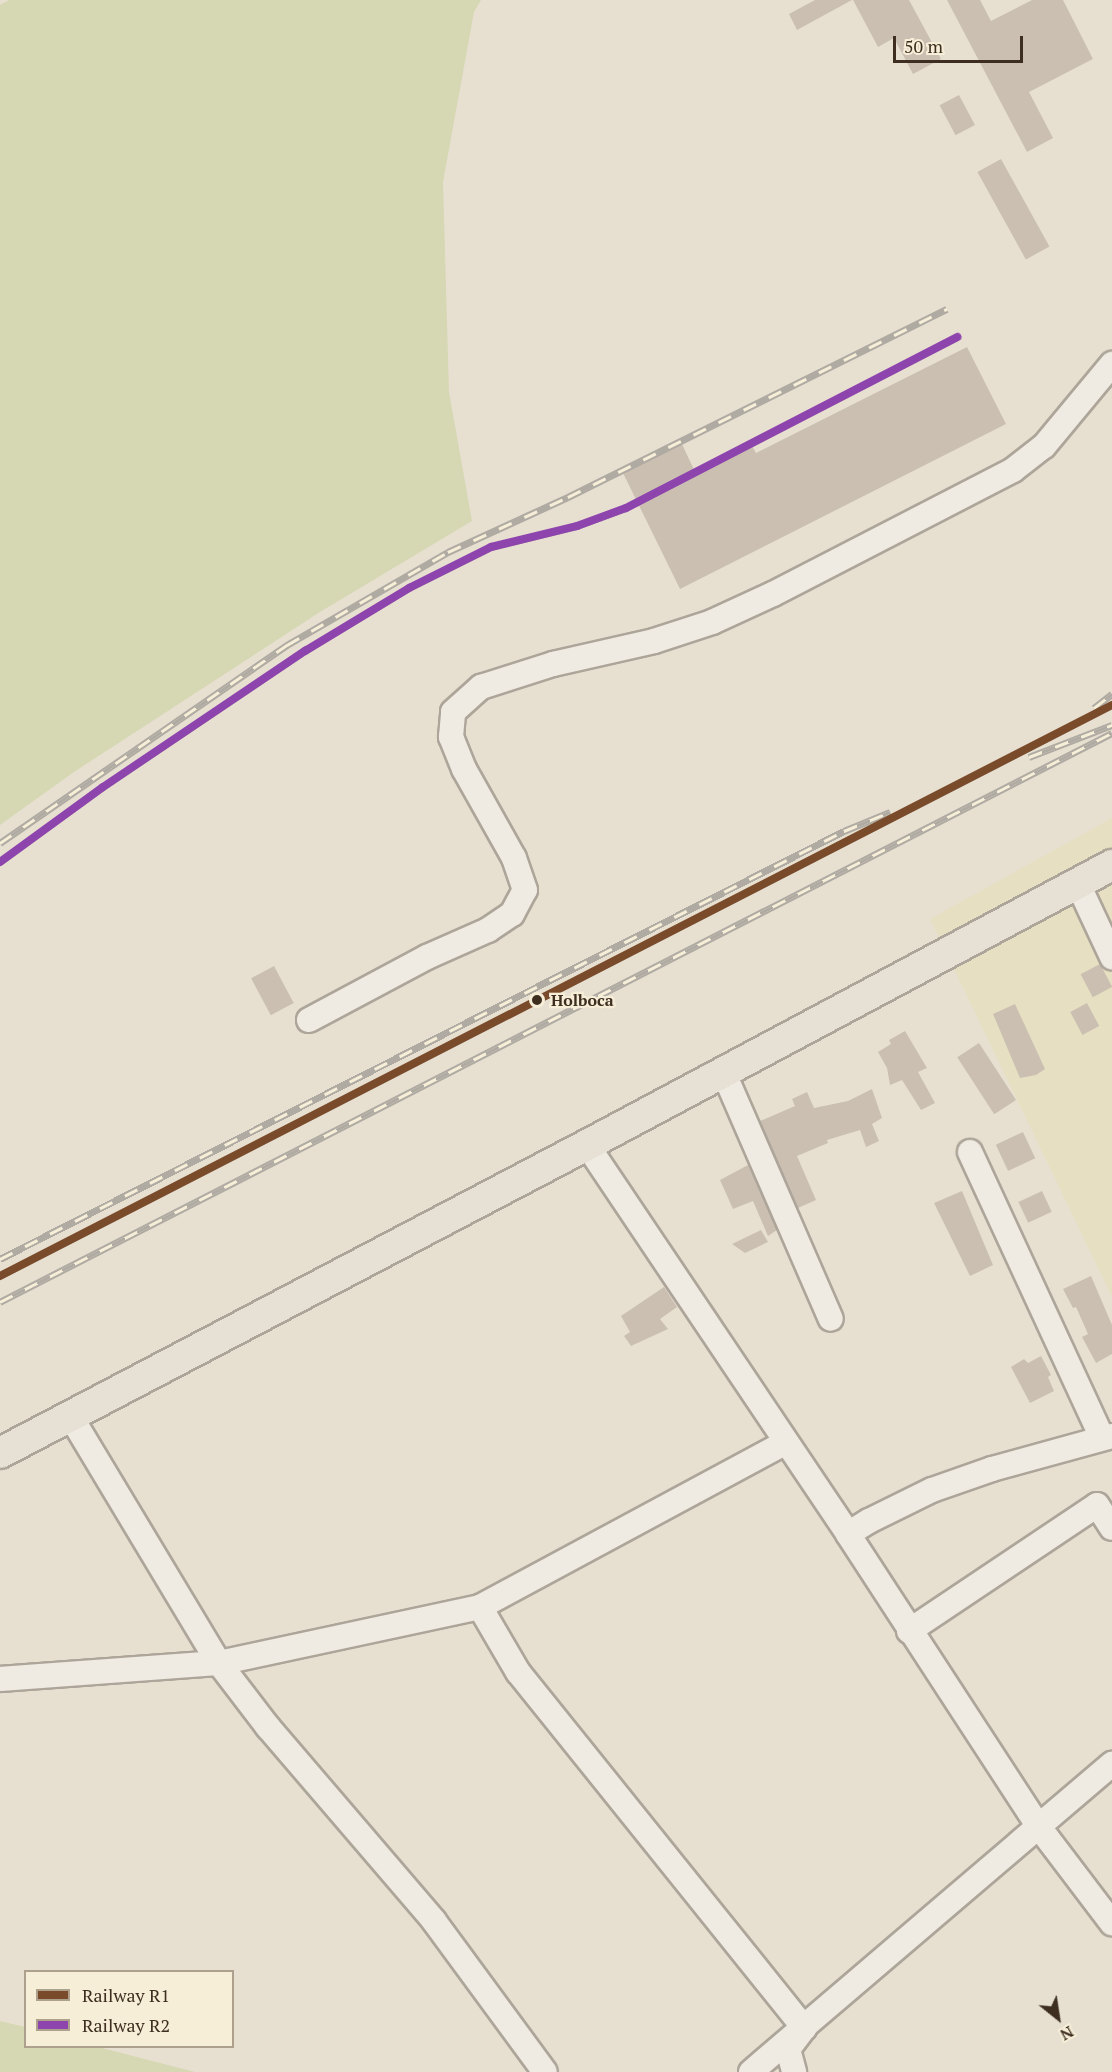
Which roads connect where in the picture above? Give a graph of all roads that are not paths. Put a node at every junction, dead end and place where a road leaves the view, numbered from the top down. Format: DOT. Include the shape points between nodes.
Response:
graph roads {
  1 [pos="1112,364"];
  2 [pos="1112,865"];
  3 [pos="1078,884"];
  4 [pos="1112,957"];
  5 [pos="309,1020"];
  6 [pos="723,1071"];
  7 [pos="587,1145"];
  8 [pos="970,1152"];
  9 [pos="831,1319"];
  10 [pos="71,1417"];
  11 [pos="1107,1437"];
  12 [pos="785,1443"];
  13 [pos="0,1453"];
  14 [pos="1112,1528"];
  15 [pos="848,1534"];
  16 [pos="480,1607"];
  17 [pos="909,1631"];
  18 [pos="219,1663"];
  19 [pos="0,1679"];
  20 [pos="1112,1764"];
  21 [pos="1039,1827"];
  22 [pos="1112,1922"];
  23 [pos="804,2028"];
  24 [pos="545,2072"];
  25 [pos="751,2072"];
  26 [pos="794,2072"];
  1 -- 5 [label="street" via="1044,446 1013,470 773,594 711,622 654,641 553,664 481,687 453,712 451,737 464,769 514,858 525,890 512,914 488,930 427,957"];
  2 -- 3 [label="main road"];
  3 -- 4 [label="street"];
  3 -- 6 [label="main road"];
  6 -- 7 [label="main road"];
  6 -- 9 [label="street"];
  7 -- 10 [label="main road"];
  7 -- 12 [label="street"];
  8 -- 11 [label="street"];
  10 -- 13 [label="main road"];
  10 -- 18 [label="street"];
  11 -- 15 [label="street" via="932,1490"];
  12 -- 15 [label="street"];
  12 -- 16 [label="street"];
  14 -- 17 [label="street" via="1097,1505"];
  15 -- 17 [label="street"];
  16 -- 18 [label="street"];
  16 -- 23 [label="street" via="518,1672"];
  17 -- 21 [label="street"];
  18 -- 19 [label="street"];
  18 -- 24 [label="street" via="268,1727 434,1921"];
  20 -- 21 [label="street"];
  21 -- 22 [label="street"];
  21 -- 23 [label="street"];
  23 -- 25 [label="street"];
  23 -- 26 [label="street" via="788,2049"];
}
